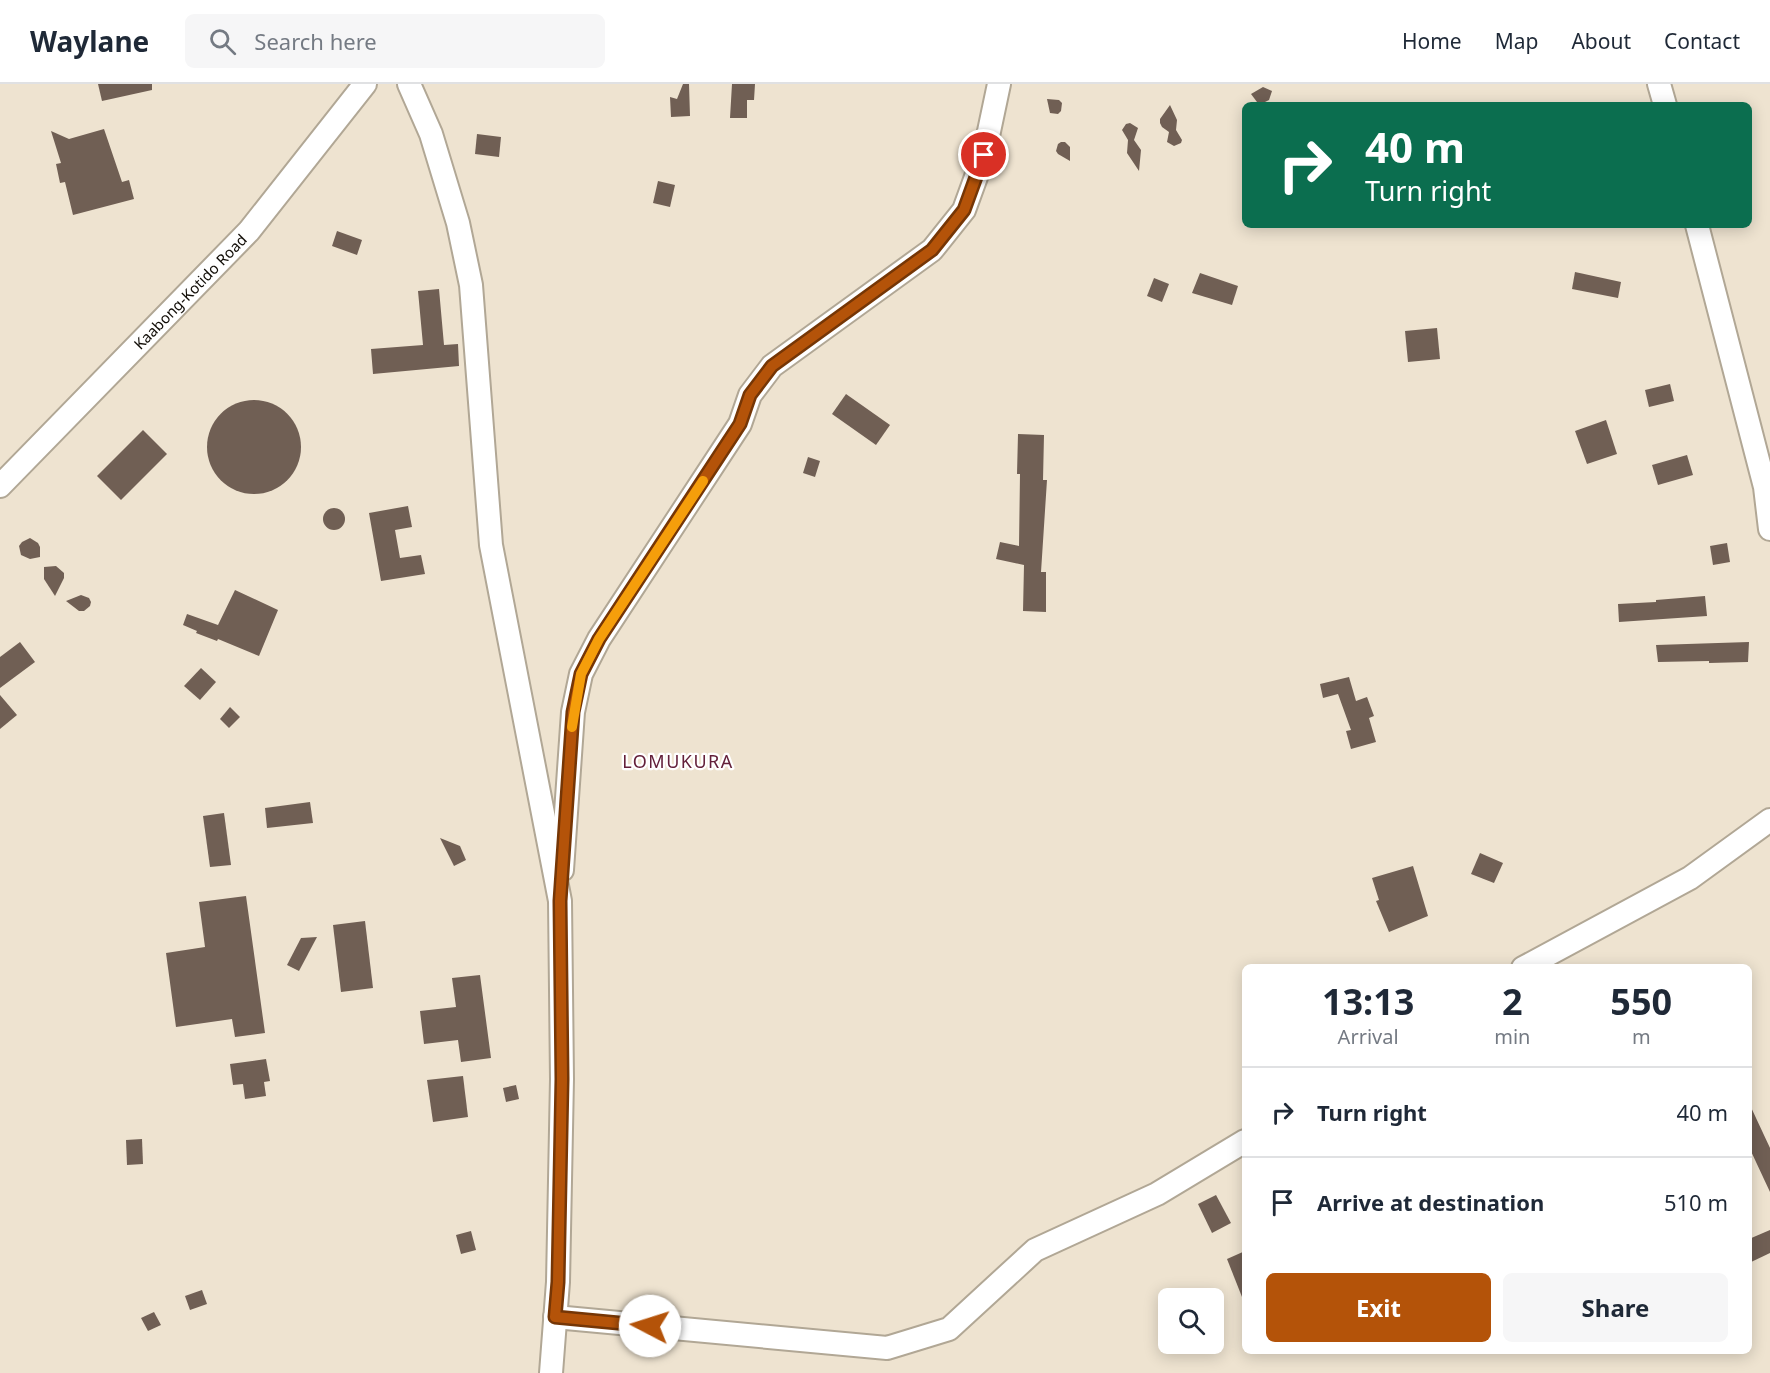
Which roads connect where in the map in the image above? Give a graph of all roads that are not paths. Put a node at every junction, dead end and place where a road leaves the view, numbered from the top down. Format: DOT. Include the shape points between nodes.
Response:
graph roads {
  1 [pos="365,84"];
  2 [pos="409,84"];
  3 [pos="999,84"];
  4 [pos="1659,84"];
  5 [pos="1664,102"];
  6 [pos="1698,228"];
  7 [pos="0,486"];
  8 [pos="1770,529"];
  9 [pos="1770,820"];
  10 [pos="560,901"];
  11 [pos="1530,964"];
  12 [pos="1242,1143"];
  13 [pos="555,1317"];
  14 [pos="551,1373"];
  1 -- 7 [label="street, Kaabong-Kotido Road" via="249,231"];
  2 -- 10 [label="street" via="431,134 458,222 471,285 491,545"];
  3 -- 10 [label="street" via="984,155 964,210 932,250 772,366 750,395 740,424 599,639 581,674 573,712"];
  4 -- 5 [label="street"];
  6 -- 8 [label="street" via="1762,476"];
  9 -- 11 [label="street" via="1690,878"];
  10 -- 13 [label="street" via="562,1079"];
  12 -- 13 [label="street" via="1157,1194 1035,1250 949,1329 887,1348"];
  13 -- 14 [label="street"];
}
